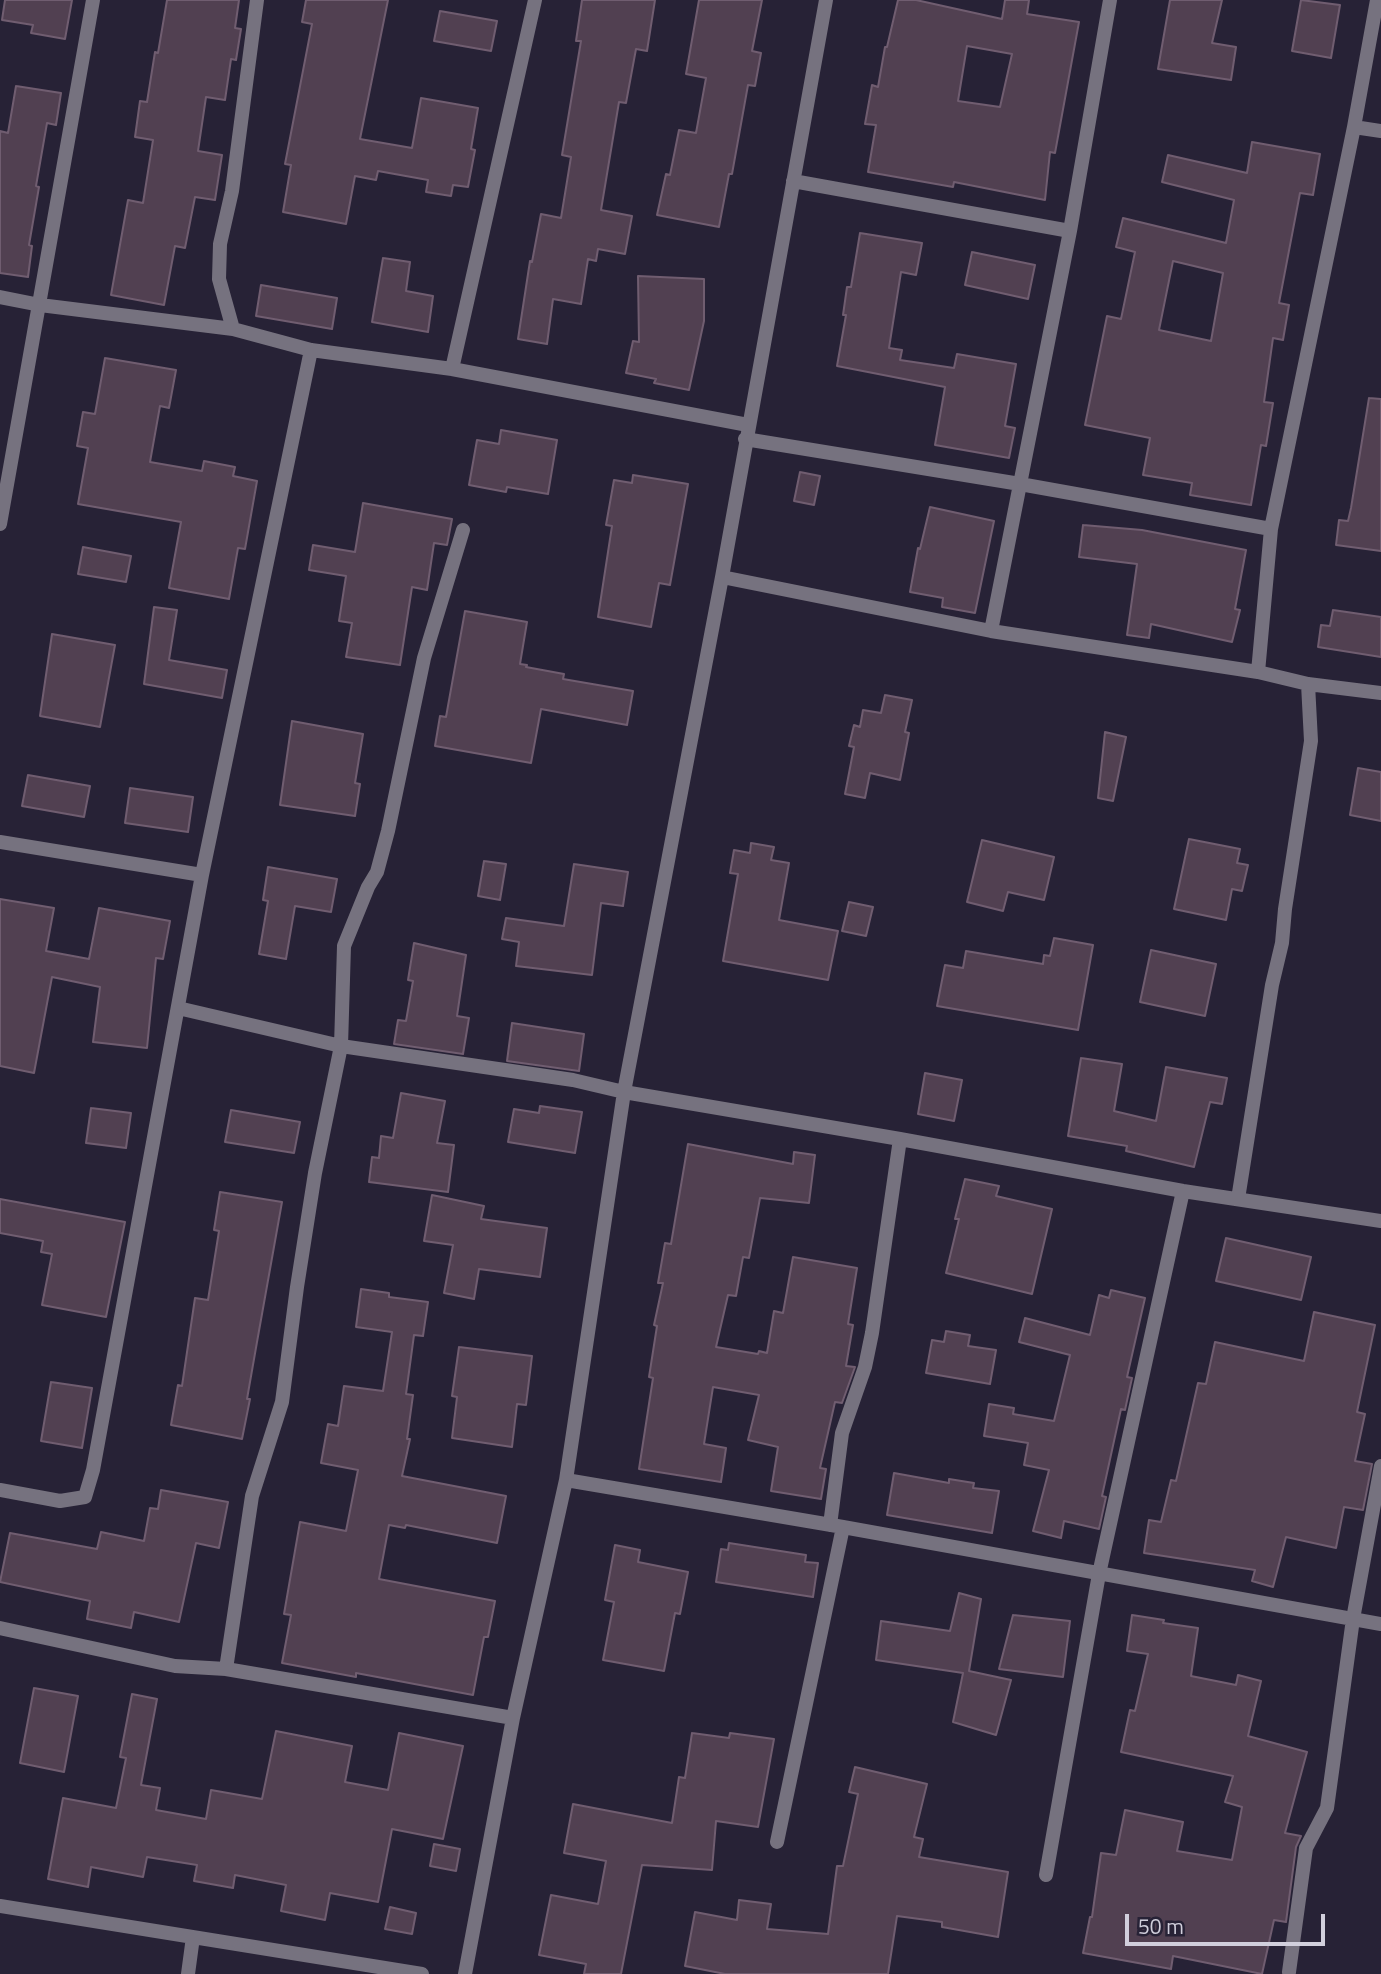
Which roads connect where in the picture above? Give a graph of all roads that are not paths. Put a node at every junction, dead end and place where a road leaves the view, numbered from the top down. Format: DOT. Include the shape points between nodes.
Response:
graph roads {
  1 [pos="93,0"];
  2 [pos="257,0"];
  3 [pos="534,0"];
  4 [pos="826,0"];
  5 [pos="1110,0"];
  6 [pos="1377,0"];
  7 [pos="1354,127"];
  8 [pos="1381,131"];
  9 [pos="793,181"];
  10 [pos="1070,231"];
  11 [pos="0,297"];
  12 [pos="40,305"];
  13 [pos="233,329"];
  14 [pos="311,350"];
  15 [pos="452,369"];
  16 [pos="747,432"];
  17 [pos="1020,484"];
  18 [pos="0,524"];
  19 [pos="1271,529"];
  20 [pos="463,530"];
  21 [pos="722,577"];
  22 [pos="990,631"];
  23 [pos="1258,672"];
  24 [pos="1308,684"];
  25 [pos="1381,693"];
  26 [pos="0,842"];
  27 [pos="202,876"];
  28 [pos="178,1008"];
  29 [pos="341,1046"];
  30 [pos="624,1092"];
  31 [pos="900,1139"];
  32 [pos="1183,1191"];
  33 [pos="1238,1199"];
  34 [pos="1381,1221"];
  35 [pos="1381,1466"];
  36 [pos="565,1480"];
  37 [pos="0,1490"];
  38 [pos="836,1526"];
  39 [pos="1099,1574"];
  40 [pos="1353,1619"];
  41 [pos="1381,1624"];
  42 [pos="0,1629"];
  43 [pos="226,1669"];
  44 [pos="513,1718"];
  45 [pos="778,1842"];
  46 [pos="1046,1875"];
  47 [pos="0,1906"];
  48 [pos="193,1937"];
  49 [pos="1289,1972"];
  50 [pos="188,1974"];
  51 [pos="422,1974"];
  52 [pos="466,1974"];
  1 -- 12 [label="street"];
  2 -- 13 [label="street" via="232,191 220,244 219,279"];
  3 -- 15 [label="street"];
  4 -- 9 [label="street"];
  5 -- 10 [label="street"];
  6 -- 7 [label="street"];
  7 -- 8 [label="street"];
  7 -- 19 [label="street"];
  9 -- 10 [label="street"];
  9 -- 16 [label="street"];
  10 -- 17 [label="street"];
  11 -- 12 [label="street"];
  12 -- 13 [label="street"];
  12 -- 18 [label="street"];
  13 -- 14 [label="street"];
  14 -- 15 [label="street"];
  14 -- 27 [label="street"];
  15 -- 16 [label="street"];
  16 -- 17 [label="street"];
  16 -- 21 [label="street"];
  17 -- 19 [label="street"];
  17 -- 22 [label="street"];
  19 -- 23 [label="street"];
  20 -- 29 [label="street" via="424,658 381,858 345,946"];
  21 -- 22 [label="street"];
  21 -- 30 [label="street"];
  22 -- 23 [label="street"];
  23 -- 24 [label="street"];
  24 -- 25 [label="street"];
  24 -- 33 [label="street" via="1311,741"];
  26 -- 27 [label="street"];
  27 -- 28 [label="street"];
  28 -- 29 [label="street"];
  28 -- 37 [label="street" via="85,1497 60,1501"];
  29 -- 30 [label="street" via="573,1080"];
  29 -- 43 [label="street" via="315,1173 282,1402 252,1496"];
  30 -- 31 [label="street"];
  30 -- 36 [label="street"];
  31 -- 32 [label="street"];
  31 -- 38 [label="street" via="872,1333 842,1433"];
  32 -- 33 [label="street"];
  32 -- 39 [label="street"];
  33 -- 34 [label="street"];
  35 -- 40 [label="street"];
  36 -- 38 [label="street"];
  36 -- 44 [label="street"];
  38 -- 39 [label="street"];
  38 -- 45 [label="street"];
  39 -- 40 [label="street"];
  39 -- 46 [label="street"];
  40 -- 41 [label="street"];
  40 -- 49 [label="street" via="1327,1808 1306,1849"];
  42 -- 43 [label="street" via="175,1666"];
  43 -- 44 [label="street"];
  44 -- 52 [label="street"];
  47 -- 48 [label="street"];
  48 -- 50 [label="street"];
  48 -- 51 [label="street"];
}
